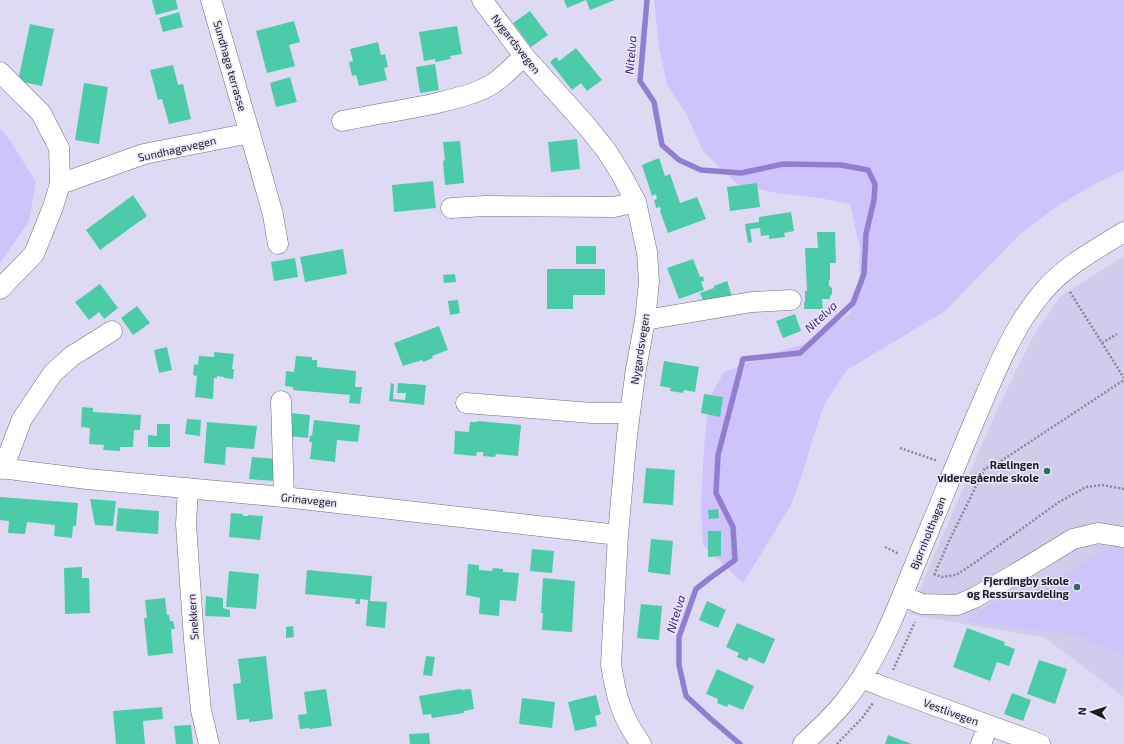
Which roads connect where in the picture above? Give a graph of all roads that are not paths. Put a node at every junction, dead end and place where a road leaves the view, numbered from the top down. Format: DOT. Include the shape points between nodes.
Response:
graph roads {
  1 [pos="211,0"];
  2 [pos="482,0"];
  3 [pos="524,56"];
  4 [pos="0,72"];
  5 [pos="342,121"];
  6 [pos="250,132"];
  7 [pos="60,184"];
  8 [pos="636,202"];
  9 [pos="451,208"];
  10 [pos="1124,232"];
  11 [pos="278,244"];
  12 [pos="0,289"];
  13 [pos="791,300"];
  14 [pos="645,320"];
  15 [pos="112,331"];
  16 [pos="281,401"];
  17 [pos="466,403"];
  18 [pos="630,413"];
  19 [pos="1,469"];
  20 [pos="188,488"];
  21 [pos="284,497"];
  22 [pos="618,535"];
  23 [pos="1124,537"];
  24 [pos="902,596"];
  25 [pos="862,678"];
  26 [pos="988,726"];
  27 [pos="209,744"];
  28 [pos="641,744"];
  29 [pos="803,744"];
  30 [pos="981,744"];
  31 [pos="1040,744"];
  1 -- 6 [label="street, Sundhaga terrasse"];
  2 -- 3 [label="street, Nygardsvegen"];
  3 -- 5 [label="street" via="493,84 470,94"];
  3 -- 8 [label="street, Nygardsvegen" via="606,150"];
  4 -- 7 [label="street" via="41,113 59,148"];
  6 -- 7 [label="street, Sundhagavegen" via="144,154"];
  6 -- 11 [label="street, Sundhaga terrasse" via="273,215"];
  7 -- 12 [label="street" via="34,254"];
  8 -- 9 [label="street" via="614,207"];
  8 -- 14 [label="street, Nygardsvegen" via="647,252 649,282"];
  10 -- 24 [label="street, Bjørnholthagan" via="1059,275 1042,292 1027,313 999,364"];
  13 -- 14 [label="street" via="752,302"];
  14 -- 18 [label="street, Nygardsvegen"];
  15 -- 19 [label="street" via="72,356 53,373 22,420"];
  16 -- 21 [label="street"];
  17 -- 18 [label="street" via="592,413"];
  18 -- 22 [label="street, Nygardsvegen"];
  19 -- 20 [label="street, Grinavegen"];
  20 -- 21 [label="street, Grinavegen"];
  20 -- 27 [label="street, Snekkern" via="186,524 194,640 201,710"];
  21 -- 22 [label="street, Grinavegen"];
  22 -- 28 [label="street, Nygardsvegen" via="611,664 619,703 631,730"];
  23 -- 24 [label="street" via="1098,533 1073,539 974,598 957,605 922,604"];
  24 -- 25 [label="street, Bjørnholthagan" via="877,652"];
  25 -- 26 [label="street, Vestlivegen"];
  25 -- 29 [label="street, Bjørnholthagan" via="836,713"];
  26 -- 30 [label="street"];
  26 -- 31 [label="street, Vestlivegen"];
}
